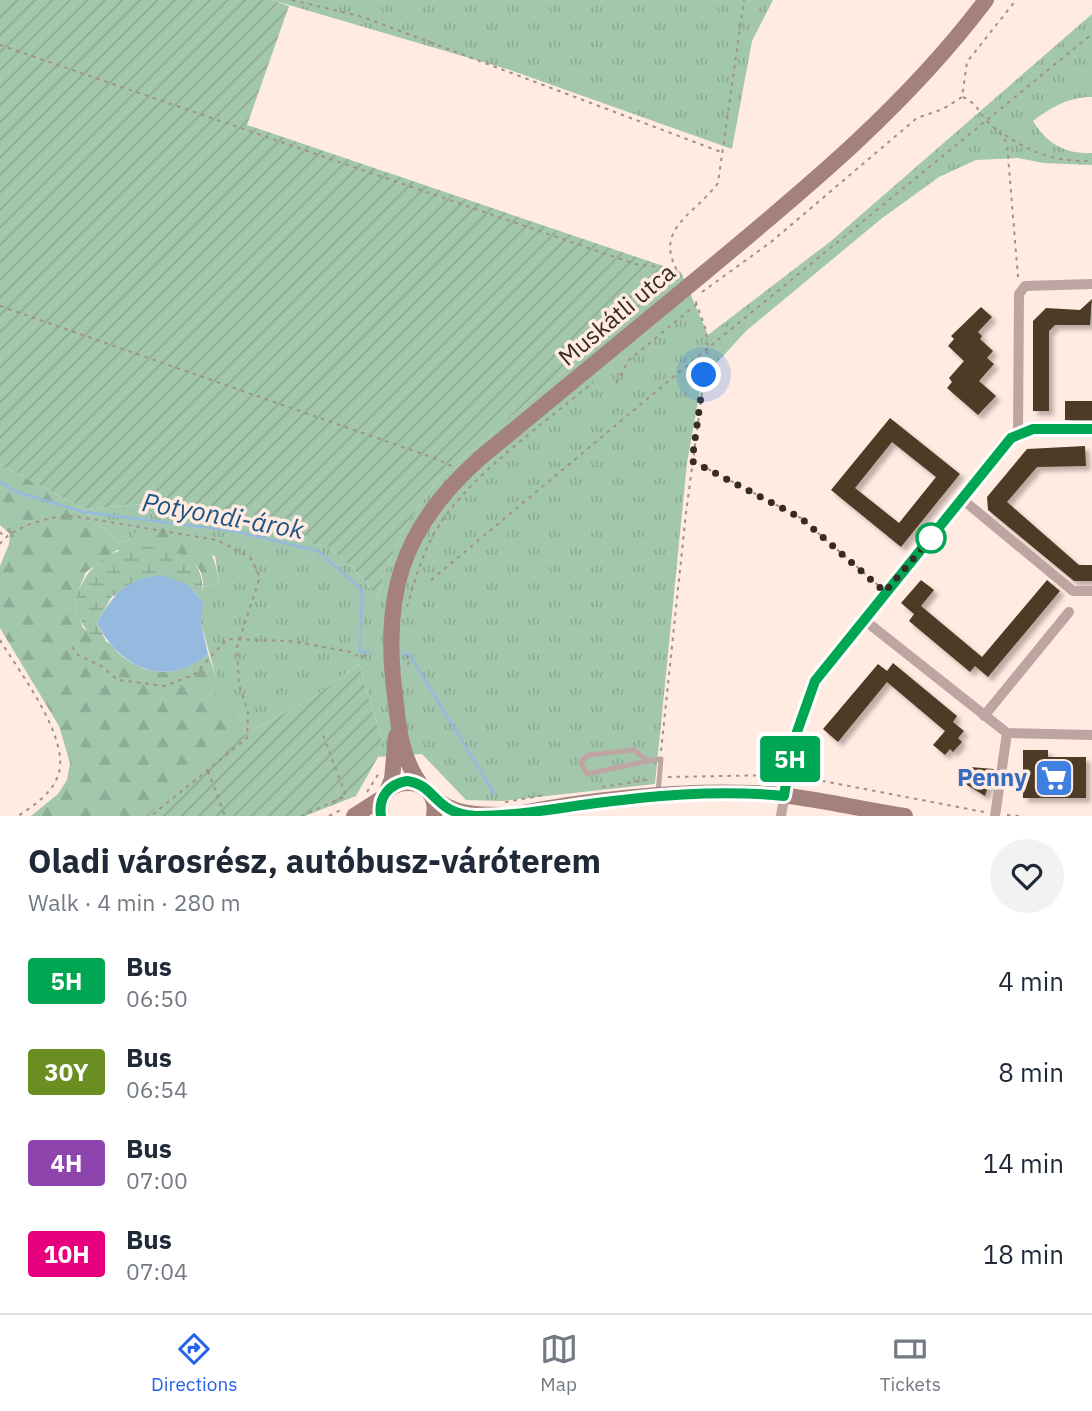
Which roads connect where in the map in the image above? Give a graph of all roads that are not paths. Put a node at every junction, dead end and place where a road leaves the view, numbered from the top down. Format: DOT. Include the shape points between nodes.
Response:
graph roads {
  1 [pos="986,0"];
  2 [pos="1092,284"];
  3 [pos="1092,429"];
  4 [pos="1018,433"];
  5 [pos="962,499"];
  6 [pos="1092,592"];
  7 [pos="1069,612"];
  8 [pos="863,619"];
  9 [pos="984,716"];
  10 [pos="398,719"];
  11 [pos="1007,733"];
  12 [pos="1092,735"];
  13 [pos="648,761"];
  14 [pos="426,791"];
  15 [pos="384,795"];
  16 [pos="658,796"];
  17 [pos="784,796"];
  18 [pos="351,811"];
  19 [pos="381,816"];
  20 [pos="434,816"];
  21 [pos="509,816"];
  22 [pos="781,816"];
  23 [pos="905,816"];
  24 [pos="995,816"];
  1 -- 10 [label="main road, Muskátli utca" via="921,79 820,177 461,475 426,516 396,582 390,648"];
  2 -- 4 [label="street" via="1025,286 1018,294"];
  3 -- 4 [label="street"];
  4 -- 5 [label="street"];
  5 -- 6 [label="street" via="1073,591"];
  5 -- 8 [label="street"];
  7 -- 9 [label="street"];
  8 -- 9 [label="street"];
  8 -- 17 [label="street" via="815,681 806,701"];
  9 -- 11 [label="street"];
  10 -- 14 [label="main road, Muskátli utca" via="408,765"];
  10 -- 15 [label="main road, Muskátli utca"];
  11 -- 12 [label="street"];
  11 -- 24 [label="street"];
  13 -- 13 [label="lane" via="634,750 588,755 581,762 587,774"];
  13 -- 16 [label="lane" via="661,760"];
  14 -- 15 [label="main road" via="402,782"];
  14 -- 20 [label="main road"];
  14 -- 21 [label="main road" via="449,811"];
  15 -- 18 [label="main road"];
  15 -- 19 [label="main road, Muskátli utca"];
  16 -- 17 [label="main road" via="705,792"];
  16 -- 21 [label="main road"];
  17 -- 22 [label="street"];
  17 -- 23 [label="main road"];
}
